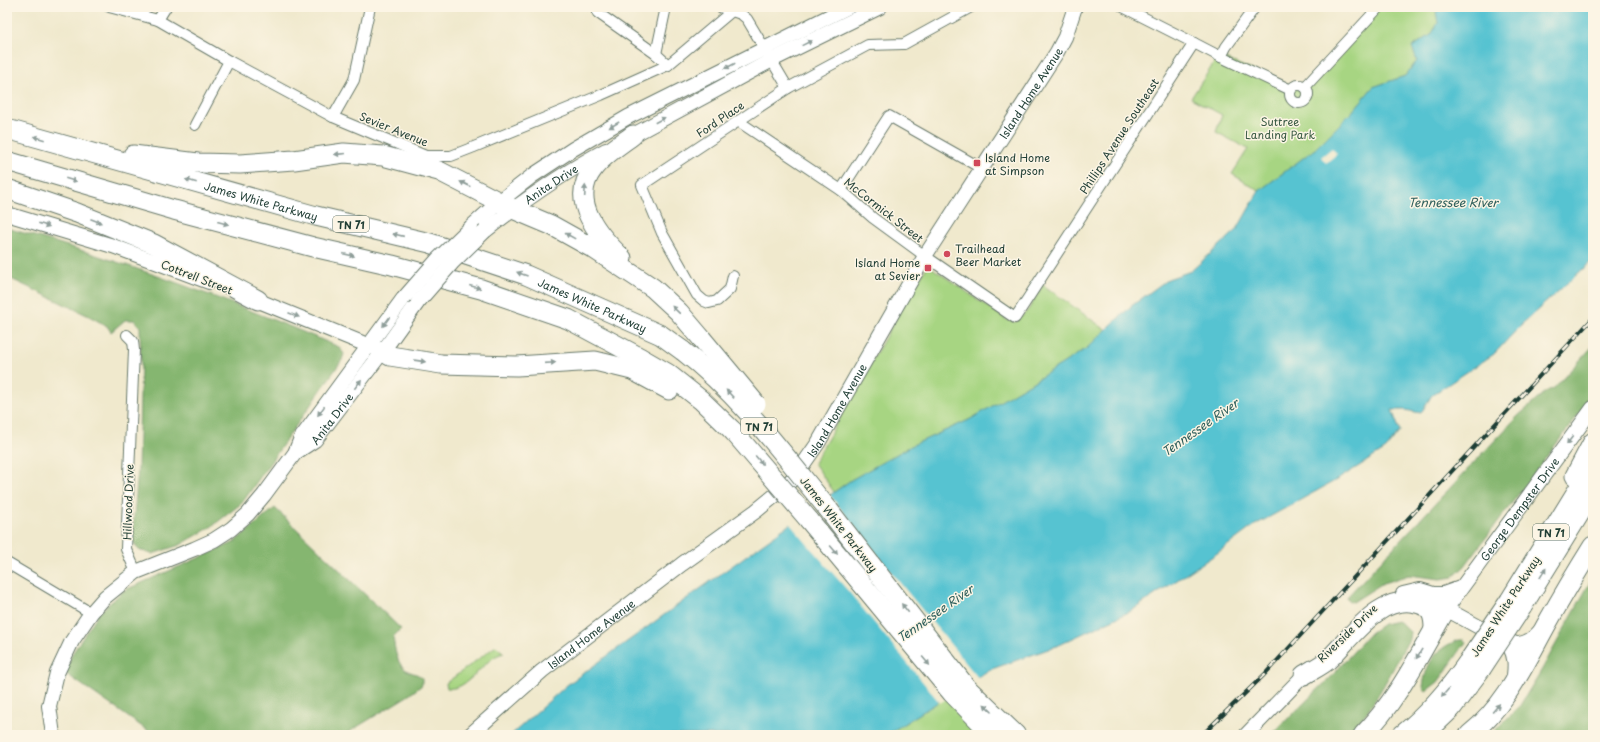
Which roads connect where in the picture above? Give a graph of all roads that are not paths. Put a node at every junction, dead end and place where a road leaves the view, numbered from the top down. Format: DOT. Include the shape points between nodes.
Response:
graph roads {
  1 [pos="109,7"];
  2 [pos="166,7"];
  3 [pos="370,7"];
  4 [pos="666,7"];
  5 [pos="720,7"];
  6 [pos="848,7"];
  7 [pos="880,7"];
  8 [pos="971,7"];
  9 [pos="1075,7"];
  10 [pos="1123,7"];
  11 [pos="1255,7"];
  12 [pos="1379,7"];
  13 [pos="599,10"];
  14 [pos="732,10"];
  15 [pos="158,20"];
  16 [pos="1194,43"];
  17 [pos="656,54"];
  18 [pos="768,54"];
  19 [pos="1222,57"];
  20 [pos="229,61"];
  21 [pos="668,65"];
  22 [pos="1305,87"];
  23 [pos="788,88"];
  24 [pos="1291,90"];
  25 [pos="333,117"];
  26 [pos="738,121"];
  27 [pos="195,125"];
  28 [pos="7,129"];
  29 [pos="633,135"];
  30 [pos="69,146"];
  31 [pos="7,161"];
  32 [pos="981,168"];
  33 [pos="7,189"];
  34 [pos="841,190"];
  35 [pos="506,205"];
  36 [pos="7,214"];
  37 [pos="924,256"];
  38 [pos="733,276"];
  39 [pos="653,288"];
  40 [pos="258,300"];
  41 [pos="1015,318"];
  42 [pos="127,335"];
  43 [pos="376,348"];
  44 [pos="663,378"];
  45 [pos="1593,408"];
  46 [pos="1593,442"];
  47 [pos="1593,465"];
  48 [pos="1593,492"];
  49 [pos="828,509"];
  50 [pos="1593,546"];
  51 [pos="7,563"];
  52 [pos="136,572"];
  53 [pos="1524,576"];
  54 [pos="1460,588"];
  55 [pos="1403,594"];
  56 [pos="1516,603"];
  57 [pos="1446,609"];
  58 [pos="90,612"];
  59 [pos="1549,620"];
  60 [pos="1434,628"];
  61 [pos="1512,645"];
  62 [pos="1475,665"];
  63 [pos="1304,675"];
  64 [pos="1515,682"];
  65 [pos="53,735"];
  66 [pos="470,735"];
  67 [pos="993,735"];
  68 [pos="1016,735"];
  69 [pos="1246,735"];
  70 [pos="1363,735"];
  71 [pos="1402,735"];
  72 [pos="1424,735"];
  73 [pos="1469,735"];
  1 -- 15 [label="street, Sevier Avenue"];
  2 -- 15 [label="street"];
  3 -- 25 [label="street" via="354,80"];
  4 -- 17 [label="street"];
  5 -- 14 [label="street"];
  6 -- 18 [label="street, Anita Drive"];
  18 -- 7 [label="street, Anita Drive, one-way"];
  8 -- 23 [label="street, Ford Place" via="904,44 868,45"];
  9 -- 32 [label="street, Island Home Avenue" via="1057,52"];
  10 -- 16 [label="street"];
  11 -- 19 [label="street"];
  12 -- 22 [label="street"];
  13 -- 17 [label="street"];
  14 -- 18 [label="street" via="747,19"];
  14 -- 21 [label="street, Sevier Avenue"];
  15 -- 20 [label="street, Sevier Avenue"];
  16 -- 19 [label="street"];
  16 -- 41 [label="street, Phillips Avenue Southeast"];
  17 -- 21 [label="street"];
  18 -- 23 [label="street"];
  29 -- 18 [label="street, Anita Drive, one-way"];
  18 -- 35 [label="street, Anita Drive, one-way" via="628,117 532,176"];
  19 -- 24 [label="street"];
  20 -- 25 [label="street, Sevier Avenue"];
  20 -- 27 [label="street"];
  21 -- 25 [label="street, Sevier Avenue" via="451,156 426,156"];
  22 -- 24 [label="street" via="1299,85"];
  22 -- 24 [label="street" via="1308,95 1300,103 1291,98"];
  23 -- 26 [label="street, Ford Place"];
  26 -- 34 [label="street, McCormick Street"];
  26 -- 38 [label="street, Ford Place" via="642,185 662,233 697,295 710,303 717,301 730,289"];
  30 -- 28 [label="highway, James White Parkway / TN 71, one-way"];
  29 -- 35 [label="street, Anita Drive"];
  39 -- 29 [label="highway, one-way" via="608,245 595,229 585,206 584,187 593,169"];
  35 -- 30 [label="highway, one-way" via="438,171 383,156 344,153 287,161 198,163"];
  49 -- 30 [label="highway, James White Parkway / TN 71, one-way, bridge" via="747,411 714,377 661,335 526,276 430,242 316,216"];
  31 -- 44 [label="highway, James White Parkway, one-way" via="313,247 392,264 481,289 568,318 628,350"];
  32 -- 34 [label="street" via="889,116"];
  32 -- 37 [label="street, Island Home Avenue"];
  33 -- 40 [label="highway, one-way" via="154,244"];
  34 -- 37 [label="street, McCormick Street" via="872,218"];
  39 -- 35 [label="highway, one-way" via="594,249 551,225"];
  35 -- 43 [label="street, Anita Drive, bridge"];
  35 -- 43 [label="street, Anita Drive, one-way, bridge" via="471,227 438,259 403,298"];
  36 -- 40 [label="street, Cottrell Street, one-way" via="113,246"];
  37 -- 41 [label="street, McCormick Street"];
  37 -- 66 [label="street, Island Home Avenue" via="818,443 784,488 542,671"];
  49 -- 39 [label="highway, one-way, bridge" via="767,417 679,312"];
  40 -- 43 [label="street, Cottrell Street, one-way"];
  42 -- 52 [label="street, Hillwood Drive" via="134,350 126,549"];
  43 -- 44 [label="highway, one-way" via="390,356 441,364 517,366 595,360"];
  43 -- 52 [label="street, Anita Drive" via="315,440 295,453 248,514 214,540"];
  44 -- 67 [label="highway, James White Parkway / TN 71, one-way, bridge" via="678,396 709,421 733,431 952,692"];
  45 -- 54 [label="street, George Dempster Drive, one-way"];
  46 -- 53 [label="highway"];
  47 -- 53 [label="highway, James White Parkway / TN 71"];
  56 -- 48 [label="highway, James White Parkway / TN 71, one-way"];
  68 -- 49 [label="highway, James White Parkway / TN 71, one-way" via="966,687"];
  50 -- 59 [label="highway"];
  51 -- 58 [label="street"];
  52 -- 58 [label="street"];
  53 -- 56 [label="highway, James White Parkway / TN 71"];
  54 -- 55 [label="street" via="1443,594 1420,590"];
  54 -- 57 [label="street, George Dempster Drive"];
  55 -- 57 [label="street, Riverside Drive" via="1424,598"];
  55 -- 63 [label="street, Riverside Drive" via="1387,598 1371,607"];
  56 -- 62 [label="highway, James White Parkway / TN 71, bridge"];
  57 -- 60 [label="highway"];
  57 -- 61 [label="street, Riverside Drive"];
  58 -- 65 [label="street" via="72,641 57,673 50,706"];
  59 -- 61 [label="street" via="1532,640"];
  59 -- 64 [label="highway"];
  60 -- 63 [label="highway" via="1434,617 1424,606 1409,602 1391,604 1367,620 1326,661"];
  60 -- 70 [label="highway, one-way" via="1375,723"];
  61 -- 64 [label="highway" via="1518,655"];
  62 -- 71 [label="highway, James White Parkway / TN 71, one-way" via="1427,714"];
  62 -- 72 [label="highway, James White Parkway / TN 71" via="1451,709"];
  63 -- 69 [label="street, Riverside Drive"];
  73 -- 64 [label="highway, one-way" via="1497,708"];
}
